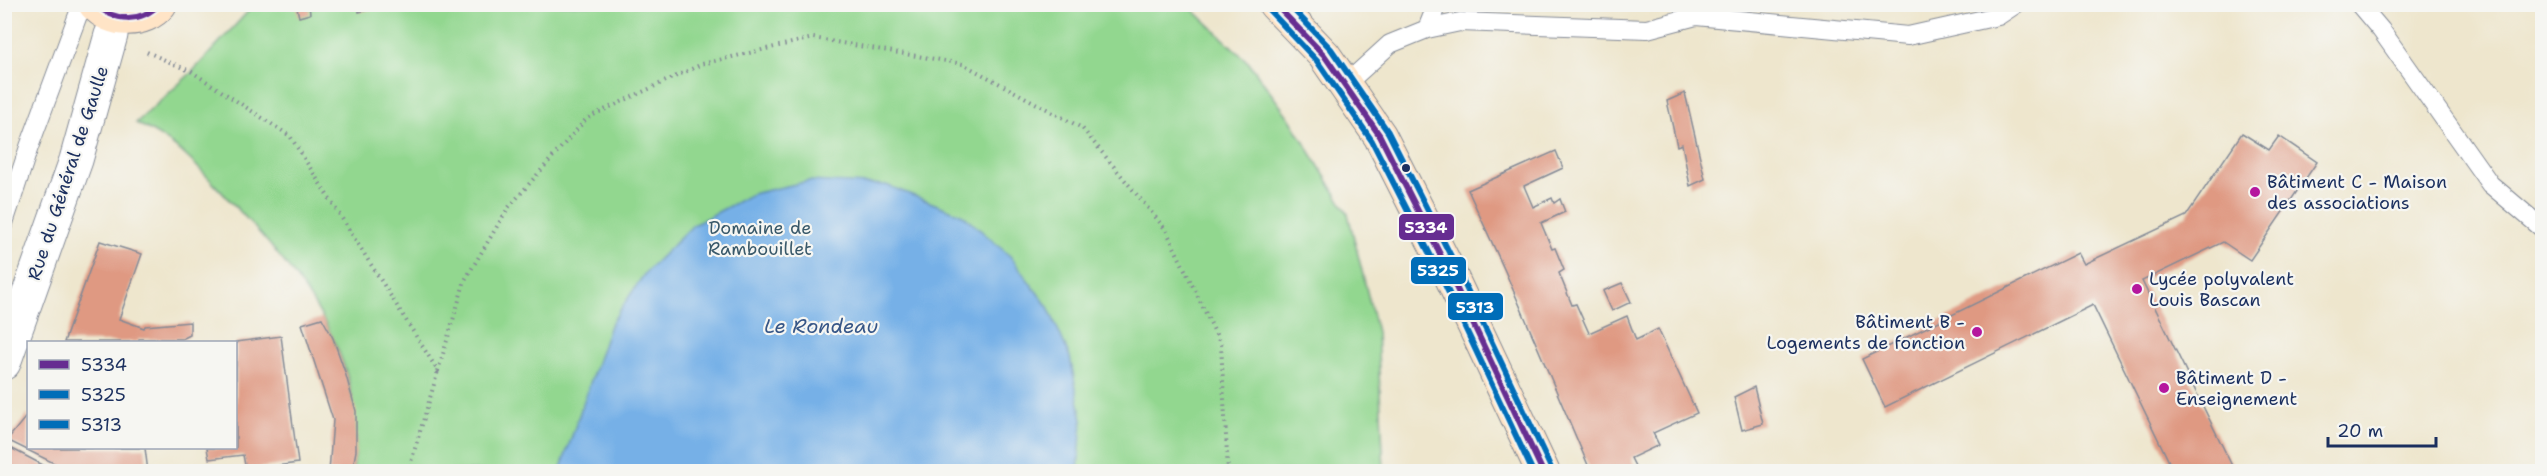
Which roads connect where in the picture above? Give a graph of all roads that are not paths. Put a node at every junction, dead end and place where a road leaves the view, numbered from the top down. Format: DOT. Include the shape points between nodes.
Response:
graph roads {
  1 [pos="82,4"];
  2 [pos="160,4"];
  3 [pos="1275,4"];
  4 [pos="1437,4"];
  5 [pos="2016,4"];
  6 [pos="2359,4"];
  7 [pos="108,19"];
  8 [pos="1427,29"];
  9 [pos="1346,84"];
  10 [pos="4,223"];
  11 [pos="2542,228"];
  12 [pos="4,363"];
  13 [pos="1543,471"];
  1 -- 10 [label="lane"];
  2 -- 7 [label="main road" via="143,16"];
  3 -- 9 [label="main road"];
  4 -- 8 [label="lane"];
  5 -- 8 [label="lane" via="1998,16 1908,36 1696,16 1647,29 1460,22"];
  6 -- 11 [label="lane" via="2490,184"];
  7 -- 12 [label="street, Rue du Général de Gaulle" via="76,160"];
  8 -- 9 [label="lane" via="1390,44"];
  9 -- 13 [label="main road" via="1395,164"];
}
